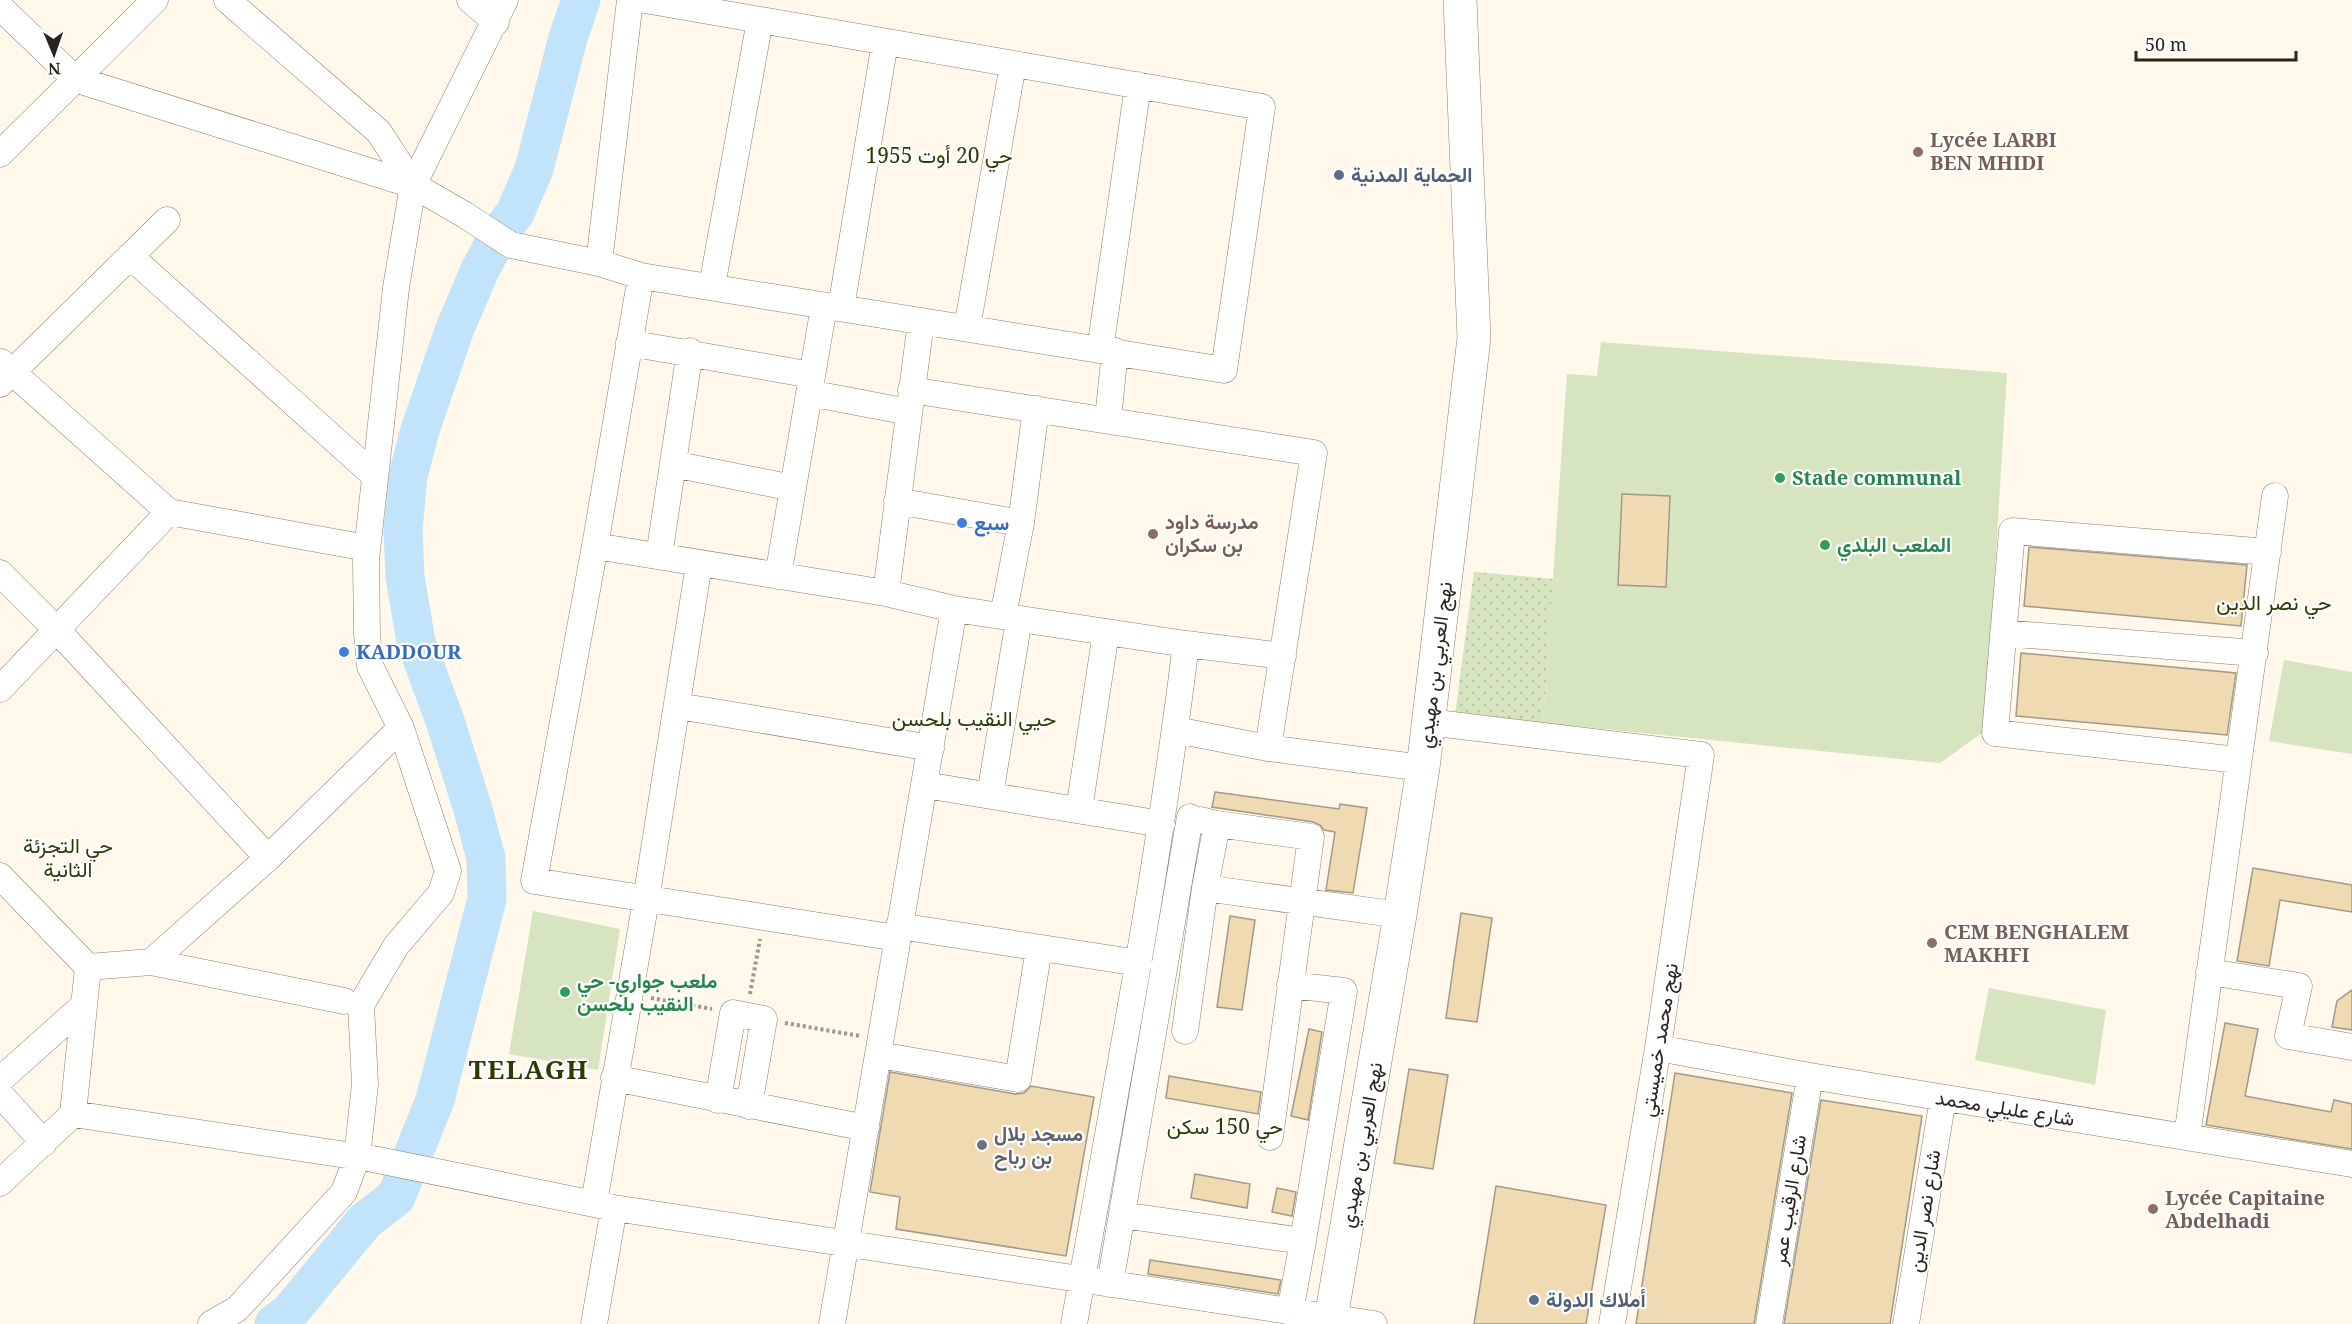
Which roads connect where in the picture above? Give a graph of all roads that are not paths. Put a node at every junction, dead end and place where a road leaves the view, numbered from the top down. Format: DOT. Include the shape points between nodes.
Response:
graph roads {
  1 [pos="156,0"];
  2 [pos="227,0"];
  3 [pos="470,0"];
  4 [pos="630,0"];
  5 [pos="645,0"];
  6 [pos="1460,0"];
  7 [pos="0,7"];
  8 [pos="501,11"];
  9 [pos="760,20"];
  10 [pos="885,42"];
  11 [pos="1013,63"];
  12 [pos="75,79"];
  13 [pos="1138,85"];
  14 [pos="0,154"];
  15 [pos="413,185"];
  16 [pos="167,220"];
  17 [pos="130,256"];
  18 [pos="599,264"];
  19 [pos="641,276"];
  20 [pos="712,286"];
  21 [pos="832,307"];
  22 [pos="921,321"];
  23 [pos="967,328"];
  24 [pos="629,343"];
  25 [pos="1107,350"];
  26 [pos="690,352"];
  27 [pos="4,373"];
  28 [pos="810,384"];
  29 [pos="910,401"];
  30 [pos="1036,409"];
  31 [pos="1108,419"];
  32 [pos="673,464"];
  33 [pos="375,476"];
  34 [pos="793,488"];
  35 [pos="2275,496"];
  36 [pos="897,501"];
  37 [pos="169,512"];
  38 [pos="1021,523"];
  39 [pos="595,546"];
  40 [pos="367,548"];
  41 [pos="2268,552"];
  42 [pos="659,556"];
  43 [pos="699,564"];
  44 [pos="0,573"];
  45 [pos="778,576"];
  46 [pos="886,593"];
  47 [pos="954,609"];
  48 [pos="1011,617"];
  49 [pos="56,629"];
  50 [pos="1106,632"];
  51 [pos="2003,633"];
  52 [pos="1186,644"];
  53 [pos="2255,653"];
  54 [pos="1283,656"];
  55 [pos="0,689"];
  56 [pos="678,706"];
  57 [pos="1428,722"];
  58 [pos="400,728"];
  59 [pos="1176,730"];
  60 [pos="931,748"];
  61 [pos="1268,748"];
  62 [pos="2238,760"];
  63 [pos="1423,768"];
  64 [pos="926,784"];
  65 [pos="990,795"];
  66 [pos="1078,810"];
  67 [pos="1163,815"];
  68 [pos="1190,817"];
  69 [pos="1217,824"];
  70 [pos="268,858"];
  71 [pos="0,876"];
  72 [pos="1205,888"];
  73 [pos="646,900"];
  74 [pos="1303,902"];
  75 [pos="1400,915"];
  76 [pos="898,932"];
  77 [pos="1039,948"];
  78 [pos="151,962"];
  79 [pos="1139,963"];
  80 [pos="88,967"];
  81 [pos="2209,972"];
  82 [pos="1290,985"];
  83 [pos="345,1001"];
  84 [pos="84,1005"];
  85 [pos="1185,1031"];
  86 [pos="880,1047"];
  87 [pos="2352,1047"];
  88 [pos="1658,1048"];
  89 [pos="1810,1076"];
  90 [pos="614,1078"];
  91 [pos="0,1080"];
  92 [pos="0,1094"];
  93 [pos="1943,1098"];
  94 [pos="718,1100"];
  95 [pos="749,1106"];
  96 [pos="73,1114"];
  97 [pos="866,1128"];
  98 [pos="1270,1137"];
  99 [pos="2187,1137"];
  100 [pos="44,1143"];
  101 [pos="365,1158"];
  102 [pos="2352,1164"];
  103 [pos="0,1183"];
  104 [pos="604,1205"];
  105 [pos="1122,1215"];
  106 [pos="1303,1241"];
  107 [pos="845,1242"];
  108 [pos="1082,1280"];
  109 [pos="1110,1284"];
  110 [pos="1290,1312"];
  111 [pos="1331,1321"];
  112 [pos="211,1324"];
  113 [pos="594,1324"];
  114 [pos="832,1324"];
  115 [pos="1074,1324"];
  116 [pos="1374,1324"];
  117 [pos="1612,1324"];
  118 [pos="1769,1324"];
  119 [pos="1906,1324"];
  1 -- 12 [label="street"];
  2 -- 15 [label="street" via="379,132"];
  3 -- 8 [label="street"];
  4 -- 18 [label="street"];
  5 -- 9 [label="street"];
  6 -- 57 [label="main road, نهج العربي بن مهيدي" via="1474,338"];
  7 -- 12 [label="street"];
  8 -- 15 [label="street"];
  9 -- 10 [label="street"];
  9 -- 20 [label="street"];
  10 -- 11 [label="street"];
  10 -- 21 [label="street"];
  11 -- 13 [label="street"];
  11 -- 23 [label="street"];
  12 -- 14 [label="street"];
  12 -- 15 [label="street"];
  13 -- 25 [label="street"];
  13 -- 25 [label="street" via="1262,107 1224,370"];
  15 -- 18 [label="street" via="511,245"];
  15 -- 33 [label="street" via="396,288"];
  16 -- 17 [label="street"];
  17 -- 27 [label="street"];
  17 -- 33 [label="street"];
  18 -- 19 [label="street"];
  19 -- 20 [label="street"];
  19 -- 24 [label="street"];
  20 -- 21 [label="street"];
  21 -- 22 [label="street"];
  21 -- 28 [label="street"];
  22 -- 23 [label="street"];
  22 -- 29 [label="street"];
  23 -- 25 [label="street"];
  24 -- 26 [label="street"];
  24 -- 39 [label="street"];
  25 -- 31 [label="street"];
  26 -- 28 [label="street"];
  26 -- 32 [label="street"];
  27 -- 37 [label="street"];
  28 -- 29 [label="street"];
  28 -- 34 [label="street"];
  29 -- 30 [label="street"];
  29 -- 36 [label="street"];
  30 -- 31 [label="street"];
  30 -- 38 [label="street"];
  31 -- 54 [label="street" via="1314,453"];
  32 -- 34 [label="street"];
  32 -- 42 [label="street"];
  33 -- 40 [label="street"];
  34 -- 45 [label="street"];
  35 -- 41 [label="street"];
  36 -- 38 [label="street"];
  36 -- 46 [label="street"];
  37 -- 40 [label="street"];
  37 -- 49 [label="street"];
  38 -- 48 [label="street"];
  39 -- 42 [label="street"];
  39 -- 73 [label="street" via="534,881"];
  40 -- 58 [label="street" via="370,666"];
  41 -- 51 [label="street" via="2012,531"];
  41 -- 53 [label="street"];
  42 -- 43 [label="street"];
  43 -- 45 [label="street"];
  43 -- 56 [label="street"];
  44 -- 49 [label="street"];
  45 -- 46 [label="street"];
  46 -- 47 [label="street"];
  47 -- 48 [label="street"];
  47 -- 60 [label="street"];
  48 -- 50 [label="street"];
  48 -- 65 [label="street"];
  49 -- 55 [label="street"];
  49 -- 70 [label="street"];
  50 -- 52 [label="street"];
  50 -- 66 [label="street"];
  51 -- 53 [label="street"];
  51 -- 62 [label="street" via="1995,733"];
  52 -- 54 [label="street"];
  52 -- 59 [label="street"];
  53 -- 62 [label="street"];
  54 -- 61 [label="street"];
  56 -- 60 [label="street"];
  56 -- 73 [label="street"];
  57 -- 63 [label="main road, نهج العربي بن مهيدي"];
  57 -- 88 [label="street, نهج محمد خميستي" via="1701,755"];
  58 -- 70 [label="street"];
  58 -- 101 [label="street" via="448,871 441,893 396,946 361,1005"];
  59 -- 61 [label="street"];
  59 -- 67 [label="street"];
  60 -- 64 [label="street"];
  61 -- 63 [label="street"];
  62 -- 81 [label="street"];
  63 -- 75 [label="main road, نهج العربي بن مهيدي"];
  64 -- 65 [label="street"];
  64 -- 76 [label="street"];
  65 -- 66 [label="street"];
  66 -- 67 [label="street"];
  67 -- 68 [label="street"];
  67 -- 79 [label="street"];
  68 -- 69 [label="street"];
  68 -- 105 [label="street"];
  69 -- 72 [label="street"];
  69 -- 74 [label="street" via="1311,837"];
  70 -- 78 [label="street"];
  71 -- 80 [label="street"];
  72 -- 74 [label="street"];
  72 -- 85 [label="street"];
  73 -- 76 [label="street"];
  73 -- 90 [label="street"];
  74 -- 75 [label="street"];
  74 -- 82 [label="street"];
  75 -- 111 [label="main road, نهج العربي بن مهيدي"];
  76 -- 77 [label="street"];
  76 -- 86 [label="street"];
  77 -- 79 [label="street"];
  77 -- 86 [label="street" via="1018,1078"];
  78 -- 80 [label="street"];
  78 -- 83 [label="street"];
  79 -- 108 [label="street"];
  80 -- 84 [label="street"];
  81 -- 87 [label="street" via="2299,986 2288,1036"];
  81 -- 99 [label="street"];
  82 -- 98 [label="street"];
  82 -- 106 [label="street" via="1344,991"];
  84 -- 91 [label="street"];
  84 -- 96 [label="street"];
  86 -- 97 [label="street"];
  88 -- 89 [label="street, شارع عليلي محمد"];
  88 -- 117 [label="street, نهج محمد خميستي"];
  89 -- 93 [label="street, شارع عليلي محمد"];
  89 -- 118 [label="street, شارع الرقيب عمر"];
  90 -- 94 [label="street"];
  90 -- 104 [label="street"];
  92 -- 100 [label="street"];
  93 -- 99 [label="street, شارع عليلي محمد"];
  93 -- 119 [label="street, شارع نصر الدين"];
  94 -- 95 [label="street"];
  94 -- 95 [label="street" via="746,1015 764,1019"];
  95 -- 97 [label="street"];
  96 -- 100 [label="street"];
  96 -- 101 [label="street"];
  97 -- 107 [label="street"];
  99 -- 102 [label="street, شارع عليلي محمد"];
  100 -- 103 [label="street"];
  101 -- 104 [label="street"];
  101 -- 112 [label="street" via="344,1192 237,1309"];
  104 -- 107 [label="street"];
  104 -- 113 [label="street"];
  105 -- 106 [label="street"];
  105 -- 109 [label="street"];
  106 -- 110 [label="street"];
  107 -- 108 [label="street"];
  107 -- 114 [label="street"];
  108 -- 109 [label="street"];
  108 -- 115 [label="street"];
  109 -- 110 [label="street"];
  110 -- 111 [label="street"];
  111 -- 116 [label="street"];
}
